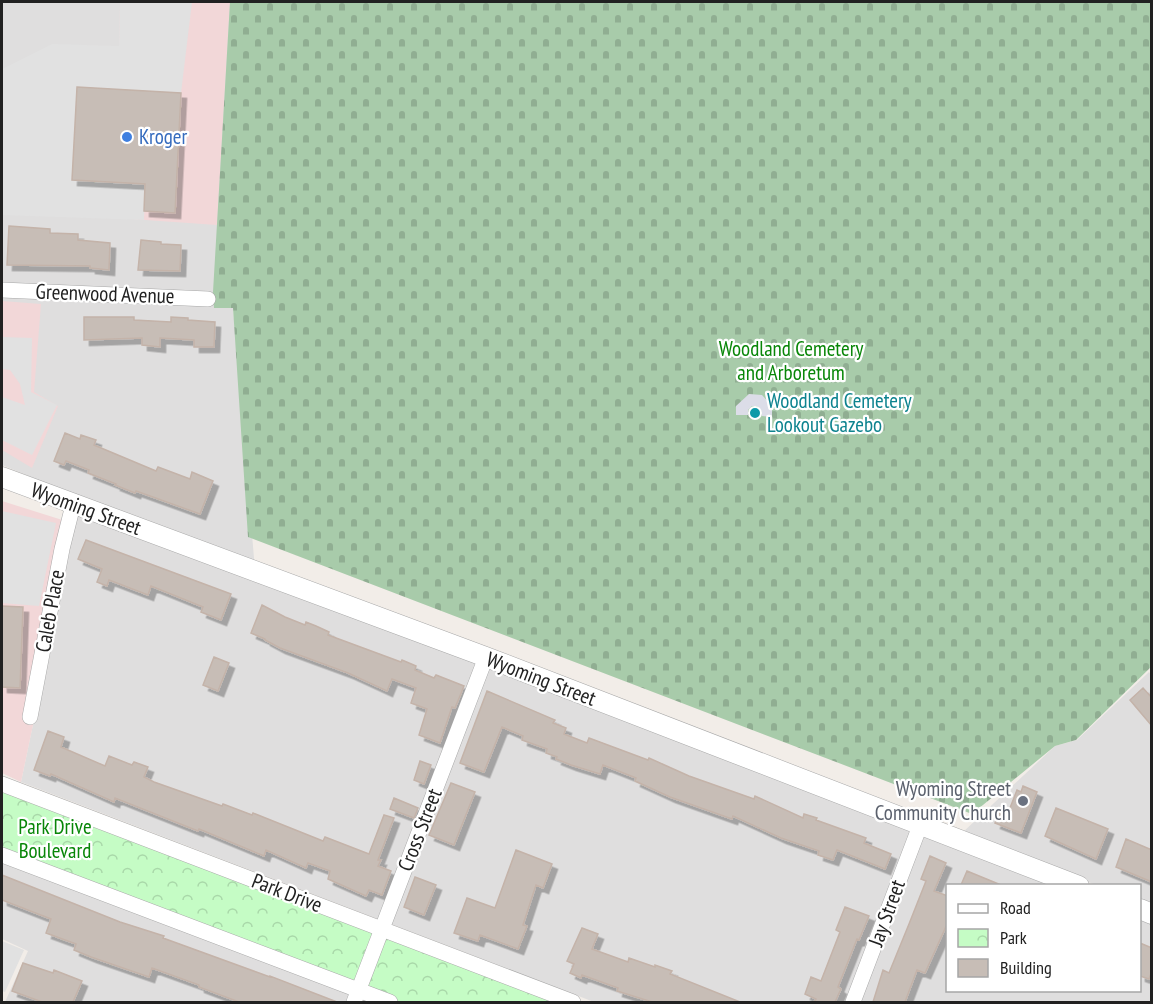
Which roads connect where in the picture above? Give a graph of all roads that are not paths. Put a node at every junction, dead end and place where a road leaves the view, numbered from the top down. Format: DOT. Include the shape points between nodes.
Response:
graph roads {
  1 [pos="2,290"];
  2 [pos="208,299"];
  3 [pos="2,477"];
  4 [pos="73,505"];
  5 [pos="486,657"];
  6 [pos="30,717"];
  7 [pos="2,784"];
  8 [pos="921,824"];
  9 [pos="2,855"];
  10 [pos="1077,884"];
  11 [pos="382,930"];
  12 [pos="356,997"];
  13 [pos="390,1002"];
  14 [pos="573,1002"];
  15 [pos="854,1002"];
  1 -- 2 [label="street, Greenwood Avenue"];
  3 -- 4 [label="street, Wyoming Street"];
  4 -- 5 [label="street, Wyoming Street"];
  4 -- 6 [label="street, Caleb Place"];
  5 -- 8 [label="street, Wyoming Street"];
  5 -- 11 [label="street, Cross Street"];
  7 -- 11 [label="street, Park Drive"];
  8 -- 10 [label="street, Wyoming Street"];
  8 -- 15 [label="street, Jay Street"];
  9 -- 12 [label="street"];
  11 -- 12 [label="street, Cross Street"];
  11 -- 14 [label="street, Park Drive"];
  12 -- 13 [label="street"];
}
